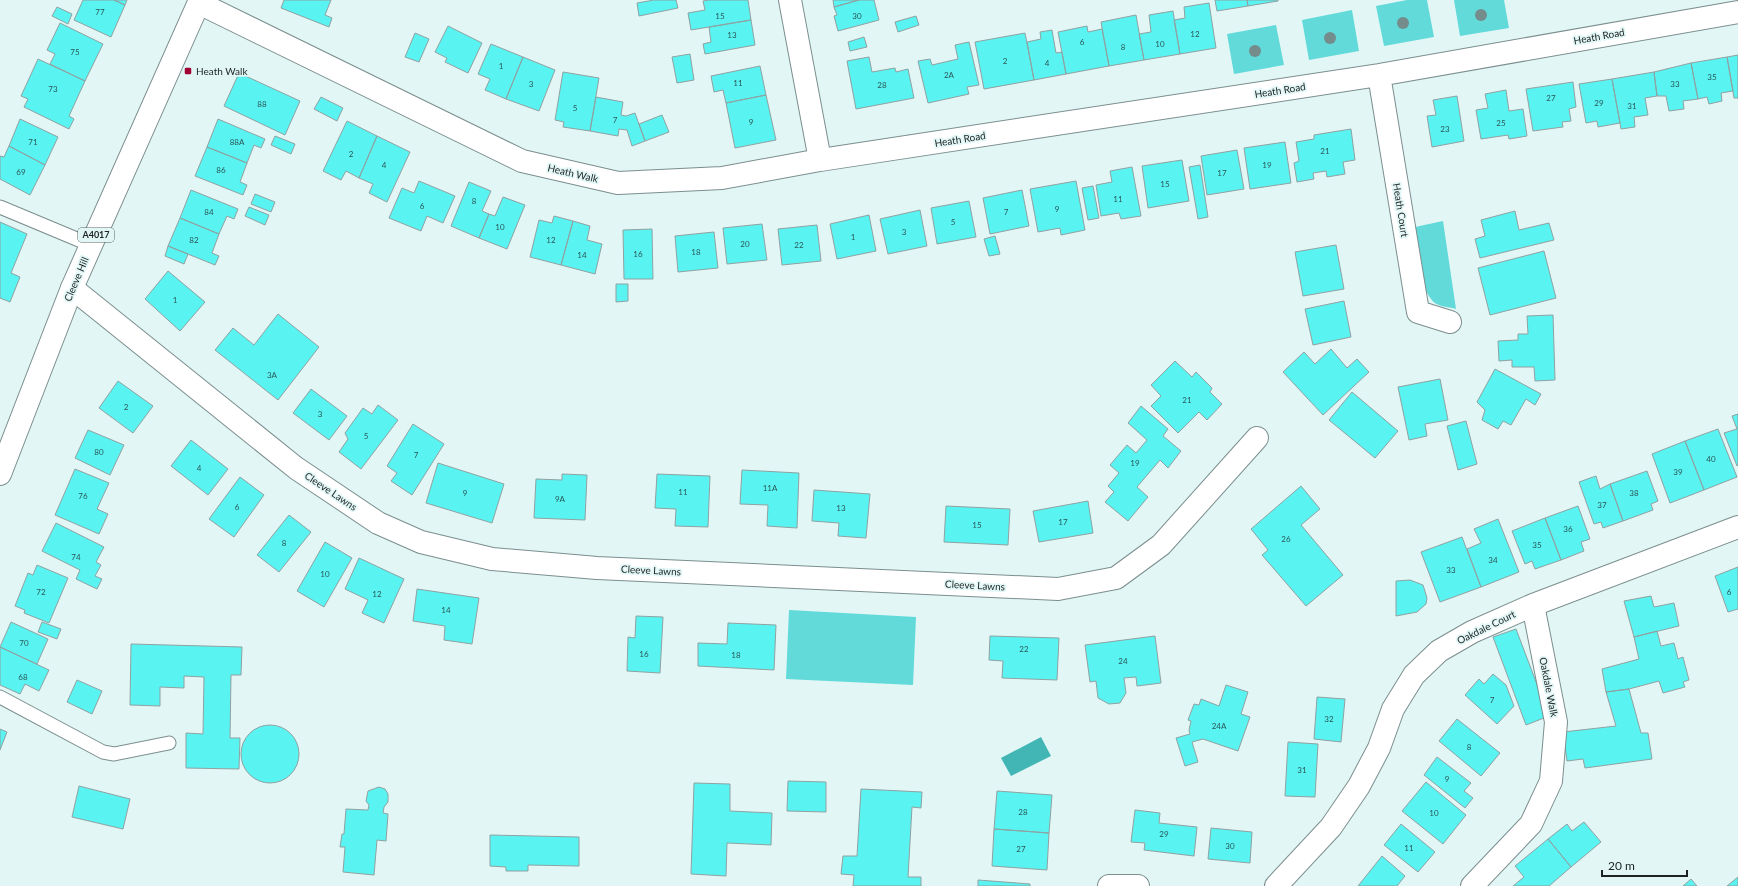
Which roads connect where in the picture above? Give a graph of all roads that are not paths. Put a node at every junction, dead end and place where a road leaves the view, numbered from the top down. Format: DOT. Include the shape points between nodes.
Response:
graph roads {
  1 [pos="790,0"];
  2 [pos="200,1"];
  3 [pos="1738,12"];
  4 [pos="1379,75"];
  5 [pos="820,160"];
  6 [pos="0,207"];
  7 [pos="91,246"];
  8 [pos="72,288"];
  9 [pos="1450,322"];
  10 [pos="1257,438"];
  11 [pos="0,474"];
  12 [pos="1738,527"];
  13 [pos="1533,605"];
  14 [pos="0,697"];
  15 [pos="169,743"];
  16 [pos="1109,886"];
  17 [pos="1138,886"];
  18 [pos="1276,886"];
  19 [pos="1472,886"];
  1 -- 5 [label="street"];
  2 -- 5 [label="street, Heath Walk" via="522,161 618,183 722,178"];
  2 -- 7 [label="street, Cleeve Hill / A4017"];
  3 -- 4 [label="street, Heath Road"];
  4 -- 5 [label="street, Heath Road"];
  4 -- 9 [label="street, Heath Court" via="1418,312"];
  6 -- 7 [label="lane"];
  7 -- 8 [label="street, Cleeve Hill / A4017"];
  8 -- 10 [label="street, Cleeve Lawns" via="296,468 378,523 421,542 492,560 597,568 1058,589 1116,578 1161,545"];
  8 -- 11 [label="street, Cleeve Hill / A4017"];
  12 -- 13 [label="street, Oakdale Court"];
  13 -- 18 [label="street, Oakdale Court" via="1472,632 1439,651 1414,675 1393,709 1379,748 1359,786 1331,827"];
  13 -- 19 [label="street, Oakdale Walk" via="1556,722 1551,781 1531,824"];
  14 -- 15 [label="lane" via="103,752 114,754"];
  16 -- 17 [label="street"];
}
